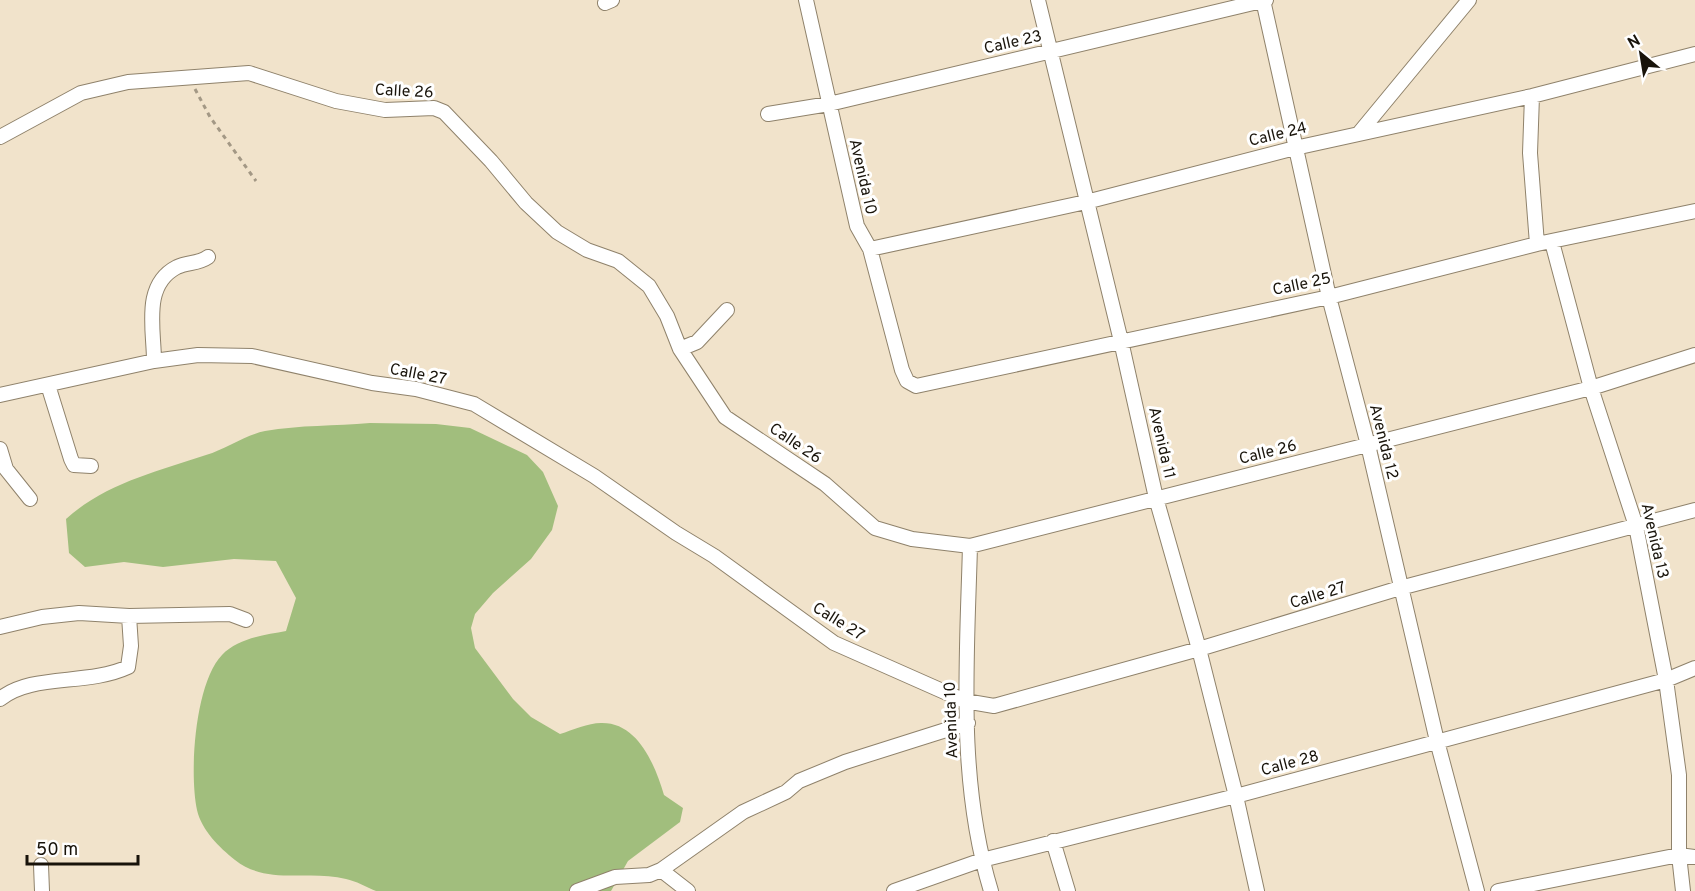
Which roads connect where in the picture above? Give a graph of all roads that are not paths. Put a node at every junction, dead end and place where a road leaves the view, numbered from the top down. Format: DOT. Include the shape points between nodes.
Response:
graph roads {
  1 [pos="806,0"];
  2 [pos="1038,0"];
  3 [pos="1264,0"];
  4 [pos="1469,0"];
  5 [pos="1051,51"];
  6 [pos="1695,54"];
  7 [pos="1532,96"];
  8 [pos="829,104"];
  9 [pos="768,114"];
  10 [pos="1360,132"];
  11 [pos="0,137"];
  12 [pos="1295,148"];
  13 [pos="1086,202"];
  14 [pos="1695,211"];
  15 [pos="1552,242"];
  16 [pos="1537,244"];
  17 [pos="870,249"];
  18 [pos="208,257"];
  19 [pos="1329,297"];
  20 [pos="727,310"];
  21 [pos="1121,341"];
  22 [pos="680,349"];
  23 [pos="1695,355"];
  24 [pos="154,361"];
  25 [pos="48,385"];
  26 [pos="915,386"];
  27 [pos="1591,388"];
  28 [pos="0,395"];
  29 [pos="1368,445"];
  30 [pos="0,449"];
  31 [pos="91,466"];
  32 [pos="1156,498"];
  33 [pos="30,499"];
  34 [pos="1695,510"];
  35 [pos="1635,526"];
  36 [pos="970,546"];
  37 [pos="1400,588"];
  38 [pos="129,616"];
  39 [pos="246,620"];
  40 [pos="0,627"];
  41 [pos="1199,649"];
  42 [pos="1695,668"];
  43 [pos="1666,680"];
  44 [pos="0,699"];
  45 [pos="965,702"];
  46 [pos="968,723"];
  47 [pos="1437,741"];
  48 [pos="1236,796"];
  49 [pos="1053,841"];
  50 [pos="1679,855"];
  51 [pos="1695,857"];
  52 [pos="982,860"];
  53 [pos="41,865"];
  54 [pos="661,870"];
  55 [pos="42,891"];
  56 [pos="577,891"];
  57 [pos="688,891"];
  58 [pos="894,891"];
  59 [pos="991,891"];
  60 [pos="1068,891"];
  61 [pos="1257,891"];
  62 [pos="1477,891"];
  63 [pos="1498,891"];
  64 [pos="1683,891"];
  1 -- 8 [label="street, Avenida 10"];
  2 -- 5 [label="street, Avenida 11"];
  3 -- 5 [label="street, Calle 23"];
  3 -- 12 [label="street, Avenida 12"];
  4 -- 10 [label="street"];
  5 -- 8 [label="street, Calle 23"];
  5 -- 13 [label="street, Avenida 11"];
  6 -- 7 [label="street, Calle 24"];
  7 -- 10 [label="street, Calle 24"];
  7 -- 16 [label="street" via="1530,153"];
  8 -- 9 [label="street, Calle 23"];
  8 -- 17 [label="street, Avenida 10" via="857,226"];
  10 -- 12 [label="street, Calle 24"];
  11 -- 22 [label="street, Calle 26" via="81,93 128,82 188,77 249,73 336,101 385,110 434,108 444,112 526,203 558,232 587,250 618,261 649,286"];
  12 -- 13 [label="street, Calle 24"];
  12 -- 19 [label="street, Avenida 12"];
  13 -- 17 [label="street, Calle 24"];
  13 -- 21 [label="street, Avenida 11"];
  14 -- 15 [label="street, Calle 25"];
  15 -- 16 [label="street, Calle 25"];
  15 -- 27 [label="street, Avenida 13"];
  16 -- 19 [label="street, Calle 25"];
  17 -- 26 [label="street, Avenida 10" via="902,370 907,381"];
  18 -- 24 [label="street" via="177,267 153,296"];
  19 -- 21 [label="street, Calle 25"];
  19 -- 29 [label="street, Avenida 12"];
  20 -- 22 [label="street" via="698,342"];
  21 -- 26 [label="street, Calle 25"];
  21 -- 32 [label="street, Avenida 11"];
  22 -- 36 [label="street, Calle 26" via="725,417 825,484 876,528 912,540"];
  23 -- 27 [label="street, Calle 26"];
  24 -- 25 [label="street, Calle 27"];
  24 -- 45 [label="street, Calle 27" via="198,355 252,356 474,404 594,476 834,643"];
  25 -- 28 [label="street, Calle 27"];
  25 -- 31 [label="street" via="70,459 74,465"];
  27 -- 29 [label="street, Calle 26"];
  27 -- 35 [label="street, Avenida 13"];
  29 -- 32 [label="street, Calle 26"];
  29 -- 37 [label="street, Avenida 12"];
  30 -- 33 [label="street" via="6,469"];
  32 -- 36 [label="street, Calle 26"];
  32 -- 41 [label="street, Avenida 11"];
  34 -- 35 [label="street, Calle 27"];
  35 -- 37 [label="street, Calle 27"];
  35 -- 43 [label="street, Avenida 13"];
  36 -- 45 [label="street, Avenida 10"];
  37 -- 41 [label="street, Calle 27"];
  37 -- 47 [label="street, Avenida 12"];
  38 -- 39 [label="street" via="230,614"];
  38 -- 40 [label="street" via="79,613"];
  38 -- 44 [label="street" via="128,667 84,680 42,682"];
  41 -- 45 [label="street, Calle 27" via="993,706"];
  41 -- 48 [label="street, Avenida 11"];
  42 -- 43 [label="street, Calle 28"];
  43 -- 47 [label="street, Calle 28"];
  43 -- 50 [label="street, Avenida 13" via="1679,775"];
  45 -- 46 [label="street, Avenida 10"];
  46 -- 52 [label="street, Avenida 10"];
  46 -- 54 [label="street" via="845,762 799,781 786,792 743,812"];
  47 -- 48 [label="street, Calle 28"];
  47 -- 62 [label="street, Avenida 12"];
  48 -- 49 [label="street, Calle 28"];
  48 -- 61 [label="street, Avenida 11"];
  49 -- 52 [label="street, Calle 28"];
  49 -- 60 [label="street"];
  50 -- 51 [label="street"];
  50 -- 63 [label="street"];
  50 -- 64 [label="street, Avenida 13"];
  52 -- 58 [label="street, Calle 28"];
  52 -- 59 [label="street, Avenida 10"];
  53 -- 55 [label="street"];
  54 -- 56 [label="street" via="650,875 615,877"];
  54 -- 57 [label="street"];
}
